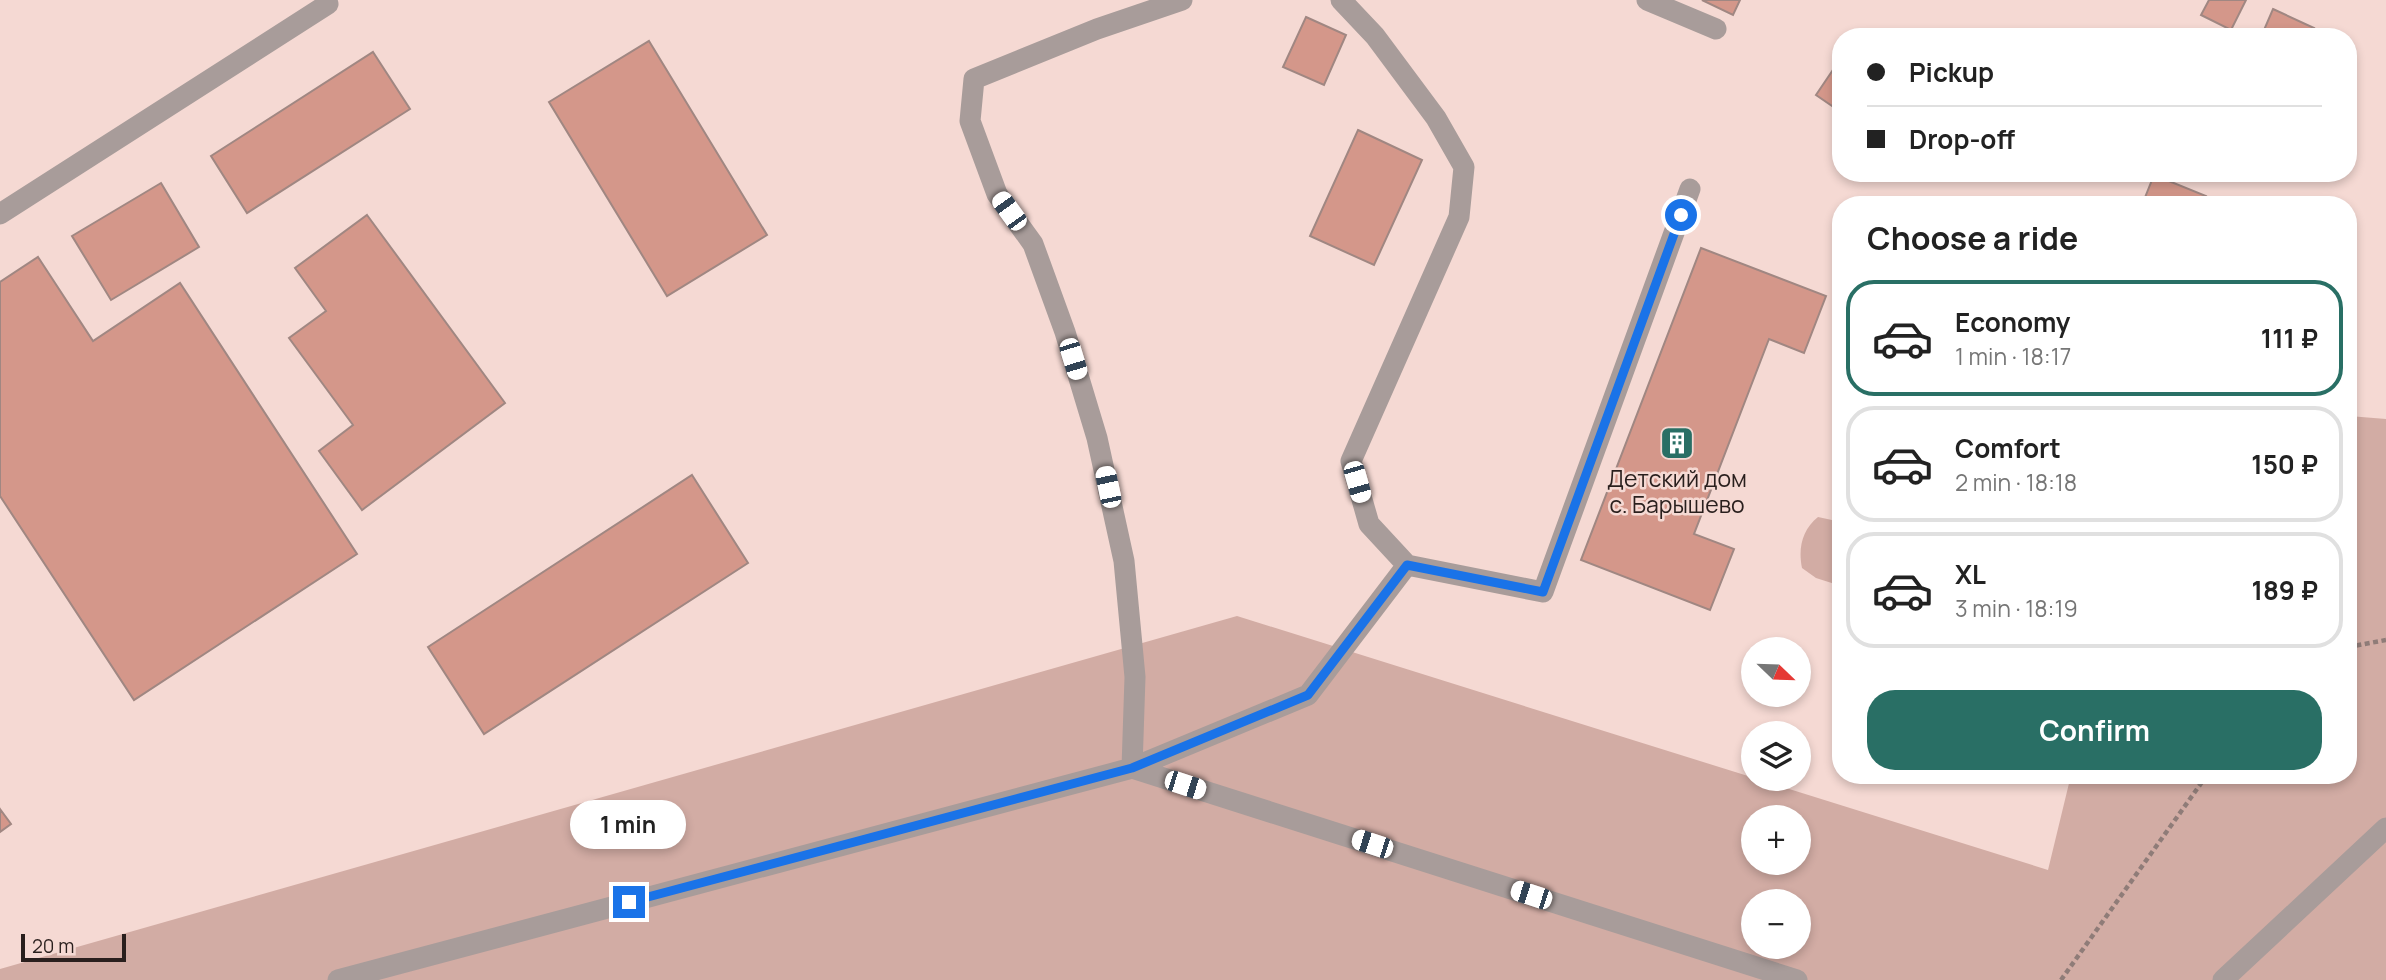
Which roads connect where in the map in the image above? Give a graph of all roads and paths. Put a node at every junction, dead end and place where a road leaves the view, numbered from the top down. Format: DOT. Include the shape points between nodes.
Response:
graph roads {
  1 [pos="1182,0"];
  2 [pos="1341,0"];
  3 [pos="1647,0"];
  4 [pos="328,4"];
  5 [pos="1716,29"];
  6 [pos="1690,190"];
  7 [pos="0,214"];
  8 [pos="1407,565"];
  9 [pos="2386,640"];
  10 [pos="2357,645"];
  11 [pos="1132,768"];
  12 [pos="2201,784"];
  13 [pos="2386,828"];
  14 [pos="338,980"];
  15 [pos="1797,980"];
  16 [pos="2061,980"];
  17 [pos="2223,980"];
  1 -- 11 [label="street" via="974,79 970,121 997,194 1033,244 1097,438 1124,561 1135,677"];
  2 -- 8 [label="street" via="1383,46 1436,118 1464,167 1459,217 1351,461 1369,524"];
  3 -- 5 [label="street"];
  4 -- 7 [label="street"];
  6 -- 8 [label="street" via="1543,592"];
  8 -- 11 [label="street" via="1308,695"];
  9 -- 10 [label="path"];
  11 -- 14 [label="street"];
  11 -- 15 [label="street"];
  12 -- 16 [label="path"];
  13 -- 17 [label="street"];
}
